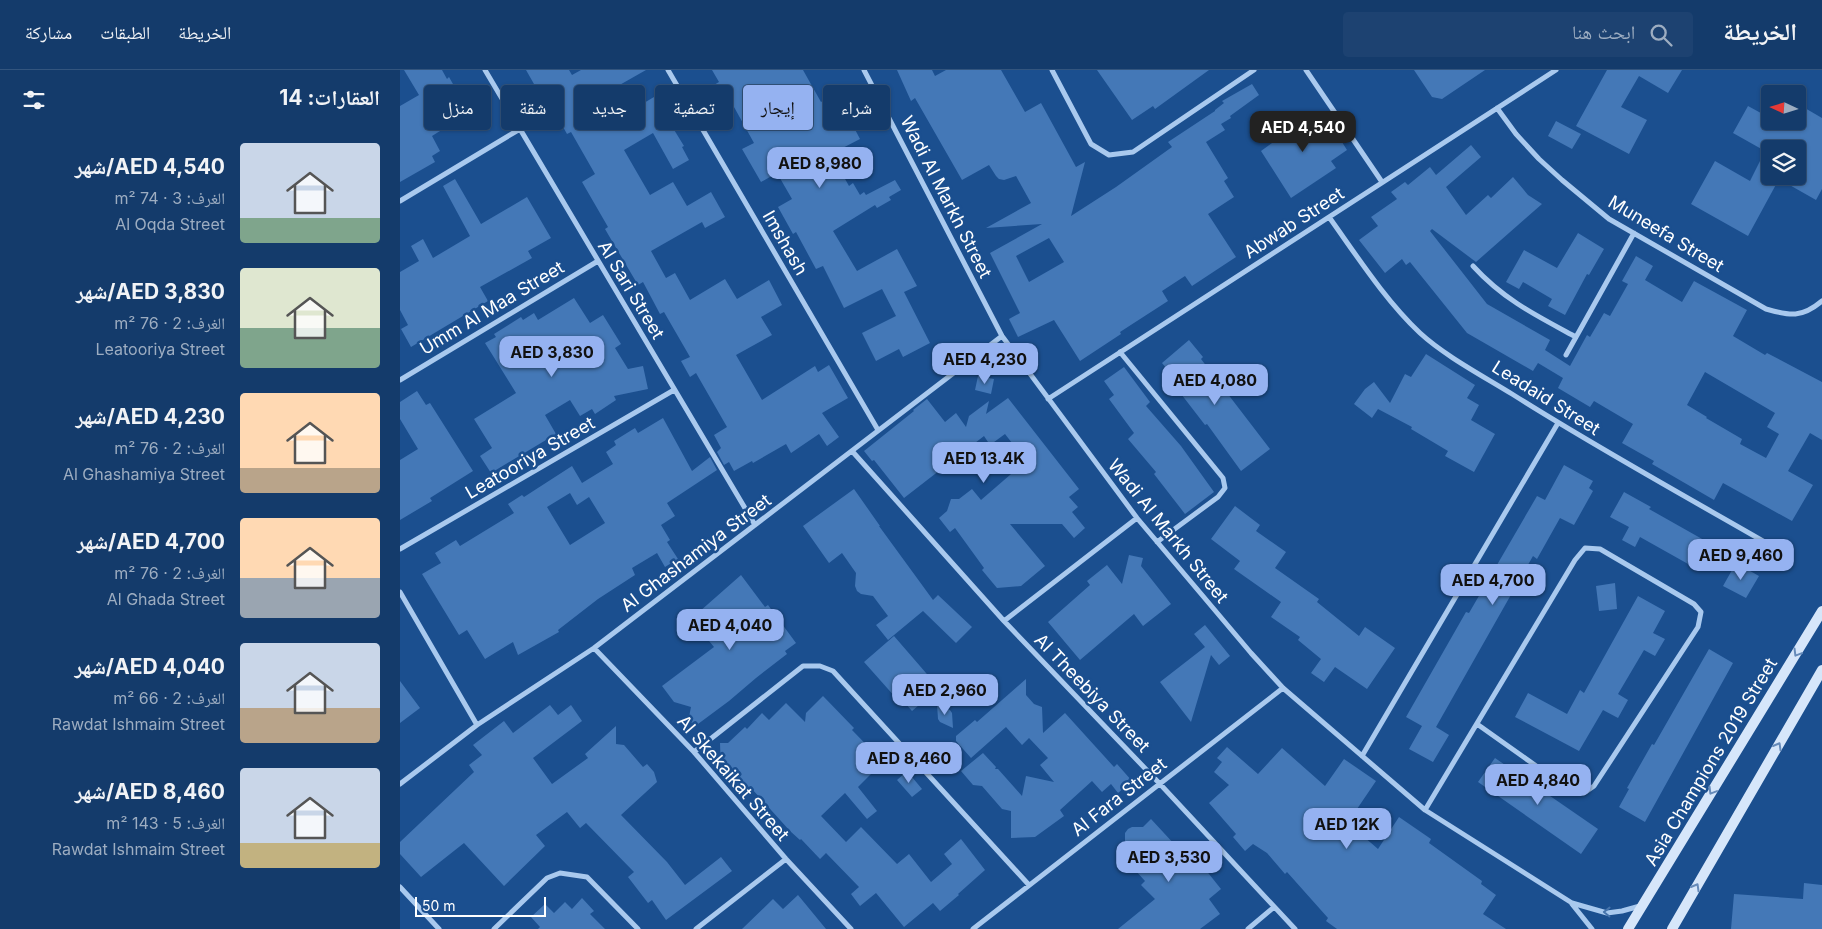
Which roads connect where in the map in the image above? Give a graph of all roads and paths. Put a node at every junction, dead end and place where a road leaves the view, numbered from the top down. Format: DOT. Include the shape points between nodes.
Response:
graph roads {
  1 [pos="484,70"];
  2 [pos="668,70"];
  3 [pos="864,70"];
  4 [pos="1052,70"];
  5 [pos="1254,70"];
  6 [pos="1306,70"];
  7 [pos="1556,70"];
  8 [pos="501,98"];
  9 [pos="1497,108"];
  10 [pos="518,130"];
  11 [pos="521,130"];
  12 [pos="1382,182"];
  13 [pos="400,201"];
  14 [pos="1329,217"];
  15 [pos="1634,233"];
  16 [pos="598,260"];
  17 [pos="1473,266"];
  18 [pos="1822,301"];
  19 [pos="1002,336"];
  20 [pos="1576,338"];
  21 [pos="1120,352"];
  22 [pos="1566,355"];
  23 [pos="400,380"];
  24 [pos="674,390"];
  25 [pos="1048,399"];
  26 [pos="1558,423"];
  27 [pos="878,430"];
  28 [pos="852,451"];
  29 [pos="1137,518"];
  30 [pos="755,525"];
  31 [pos="1157,542"];
  32 [pos="400,549"];
  33 [pos="1790,556"];
  34 [pos="400,592"];
  35 [pos="406,601"];
  36 [pos="400,604"];
  37 [pos="1822,611"];
  38 [pos="1004,621"];
  39 [pos="594,648"];
  40 [pos="1822,670"];
  41 [pos="1822,675"];
  42 [pos="1814,683"];
  43 [pos="1283,688"];
  44 [pos="1477,724"];
  45 [pos="477,725"];
  46 [pos="694,752"];
  47 [pos="1362,756"];
  48 [pos="400,784"];
  49 [pos="1160,784"];
  50 [pos="1425,810"];
  51 [pos="786,858"];
  52 [pos="1029,885"];
  53 [pos="400,886"];
  54 [pos="1572,903"];
  55 [pos="1643,905"];
  56 [pos="1274,907"];
  57 [pos="439,929"];
  58 [pos="494,929"];
  59 [pos="638,929"];
  60 [pos="696,929"];
  61 [pos="851,929"];
  62 [pos="972,929"];
  63 [pos="1248,929"];
  64 [pos="1295,929"];
  65 [pos="1592,929"];
  66 [pos="1628,929"];
  67 [pos="1672,929"];
  1 -- 8 [label="street, Al Sari Street"];
  2 -- 27 [label="street, Imshash"];
  3 -- 19 [label="street, Wadi Al Markh Street"];
  4 -- 5 [label="street" via="1091,144 1109,155 1133,152"];
  6 -- 12 [label="street"];
  7 -- 9 [label="street, Abwab Street"];
  9 -- 12 [label="street, Abwab Street"];
  9 -- 15 [label="street, Muneefa Street" via="1516,134 1562,180 1609,219"];
  10 -- 13 [label="street"];
  11 -- 16 [label="street, Al Sari Street"];
  12 -- 14 [label="street, Abwab Street"];
  14 -- 21 [label="street, Abwab Street"];
  14 -- 26 [label="street, Leadaid Street" via="1366,269 1420,333"];
  15 -- 18 [label="street, Muneefa Street" via="1766,309 1794,315 1806,312"];
  15 -- 20 [label="street"];
  16 -- 23 [label="street, Umm Al Maa Street"];
  16 -- 24 [label="street, Al Sari Street"];
  17 -- 20 [label="street" via="1508,299"];
  19 -- 25 [label="street, Wadi Al Markh Street"];
  19 -- 27 [label="street, Al Ghashamiya Street"];
  20 -- 22 [label="street"];
  21 -- 25 [label="street, Abwab Street"];
  21 -- 31 [label="street" via="1223,478 1226,488"];
  24 -- 30 [label="street, Al Sari Street"];
  24 -- 32 [label="street, Leatooriya Street"];
  25 -- 29 [label="street, Wadi Al Markh Street"];
  26 -- 33 [label="street, Leadaid Street"];
  26 -- 47 [label="street"];
  27 -- 28 [label="street, Al Ghashamiya Street"];
  28 -- 30 [label="street, Al Ghashamiya Street"];
  28 -- 38 [label="street, Al Theebiya Street"];
  29 -- 31 [label="street, Wadi Al Markh Street"];
  29 -- 38 [label="street"];
  30 -- 39 [label="street, Al Ghashamiya Street"];
  31 -- 43 [label="street, Wadi Al Markh Street"];
  34 -- 35 [label="street"];
  35 -- 36 [label="street"];
  35 -- 45 [label="street"];
  37 -- 55 [label="main road, Asia Champions 2019 Street, one-way"];
  38 -- 49 [label="street, Al Theebiya Street"];
  39 -- 45 [label="street, Al Ghashamiya Street"];
  39 -- 46 [label="street, Al Skekaikat Street"];
  40 -- 42 [label="main road"];
  41 -- 42 [label="main road"];
  67 -- 42 [label="main road, one-way"];
  43 -- 47 [label="street, Wadi Al Markh Street"];
  43 -- 49 [label="street, Al Fara Street"];
  44 -- 44 [label="street" via="1585,548 1600,549 1694,604 1701,612 1698,627 1594,786 1584,793 1570,790"];
  44 -- 50 [label="street"];
  45 -- 48 [label="street, Al Ghashamiya Street"];
  46 -- 51 [label="street, Al Skekaikat Street"];
  46 -- 52 [label="street" via="803,666 820,666 833,671"];
  47 -- 50 [label="street, Wadi Al Markh Street"];
  49 -- 52 [label="street, Al Fara Street"];
  49 -- 56 [label="street, Al Theebiya Street"];
  50 -- 54 [label="street, Wadi Al Markh Street"];
  51 -- 60 [label="street"];
  51 -- 61 [label="street, Al Skekaikat Street"];
  52 -- 62 [label="street, Al Fara Street"];
  53 -- 57 [label="street"];
  55 -- 54 [label="street, Wadi Al Markh Street, one-way" via="1607,913"];
  54 -- 65 [label="street, Wadi Al Markh Street"];
  55 -- 66 [label="main road, Asia Champions 2019 Street"];
  56 -- 63 [label="street"];
  56 -- 64 [label="street, Al Theebiya Street"];
  58 -- 59 [label="street" via="547,878 560,873 587,877"];
}
